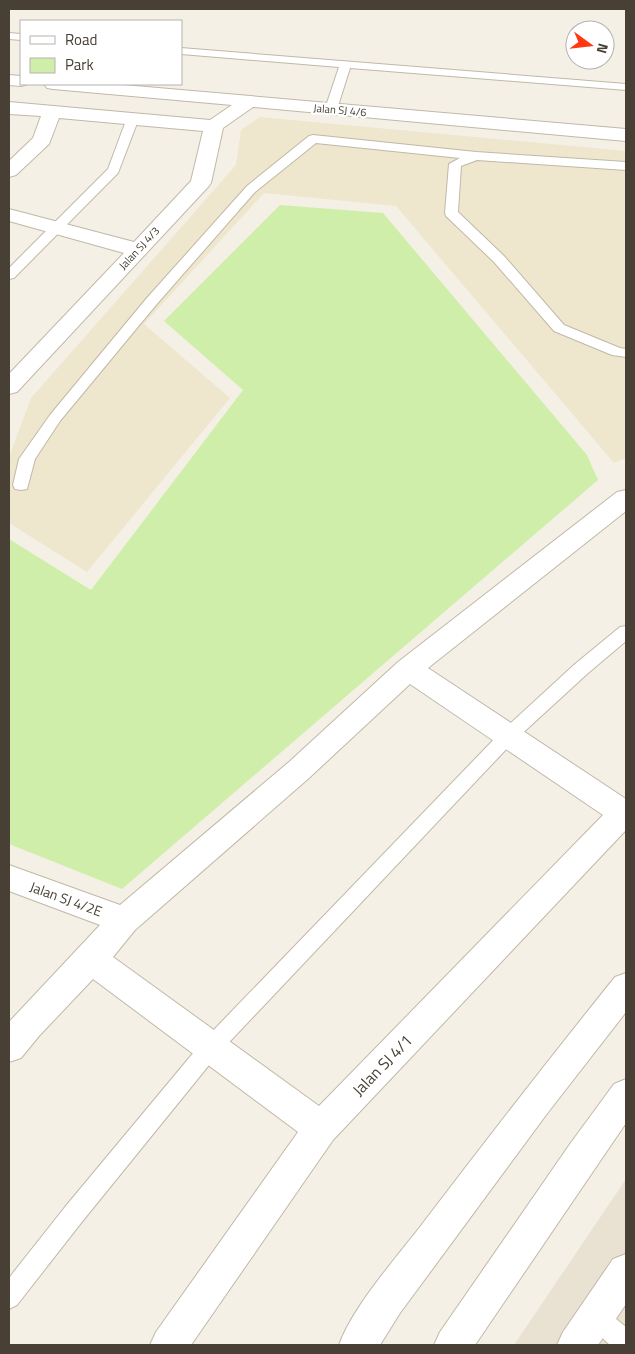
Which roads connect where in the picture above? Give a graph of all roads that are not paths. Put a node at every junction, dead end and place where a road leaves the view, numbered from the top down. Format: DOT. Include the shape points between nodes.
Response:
graph roads {
  1 [pos="182,51"];
  2 [pos="345,65"];
  3 [pos="64,85"];
  4 [pos="626,87"];
  5 [pos="249,102"];
  6 [pos="9,108"];
  7 [pos="331,109"];
  8 [pos="52,111"];
  9 [pos="133,118"];
  10 [pos="214,126"];
  11 [pos="626,135"];
  12 [pos="476,156"];
  13 [pos="626,166"];
  14 [pos="9,171"];
  15 [pos="9,214"];
  16 [pos="57,228"];
  17 [pos="138,250"];
  18 [pos="9,275"];
  19 [pos="626,354"];
  20 [pos="9,387"];
  21 [pos="21,486"];
  22 [pos="625,500"];
  23 [pos="626,632"];
  24 [pos="408,669"];
  25 [pos="508,736"];
  26 [pos="625,812"];
  27 [pos="9,878"];
  28 [pos="124,920"];
  29 [pos="91,959"];
  30 [pos="626,987"];
  31 [pos="18,1021"];
  32 [pos="9,1047"];
  33 [pos="211,1047"];
  34 [pos="626,1095"];
  35 [pos="321,1128"];
  36 [pos="626,1272"];
  37 [pos="9,1297"];
  38 [pos="586,1331"];
  39 [pos="626,1343"];
  40 [pos="169,1345"];
  41 [pos="358,1345"];
  42 [pos="453,1345"];
  1 -- 2 [label="lane"];
  2 -- 4 [label="lane"];
  2 -- 7 [label="lane"];
  3 -- 5 [label="street, Jalan SJ 4/6"];
  5 -- 7 [label="street, Jalan SJ 4/6"];
  5 -- 10 [label="street"];
  6 -- 8 [label="street"];
  7 -- 11 [label="street, Jalan SJ 4/6"];
  8 -- 9 [label="street"];
  8 -- 14 [label="street" via="42,140"];
  9 -- 10 [label="street"];
  9 -- 16 [label="lane" via="114,170"];
  10 -- 17 [label="street, Jalan SJ 4/3" via="201,183"];
  12 -- 13 [label="lane"];
  12 -- 19 [label="lane" via="455,164 451,213 499,259 559,328"];
  12 -- 21 [label="lane" via="313,140 250,189 151,302 55,418 27,459"];
  15 -- 16 [label="street"];
  16 -- 17 [label="street"];
  16 -- 18 [label="lane"];
  17 -- 20 [label="street, Jalan SJ 4/3"];
  22 -- 24 [label="street"];
  23 -- 25 [label="lane"];
  24 -- 25 [label="street"];
  24 -- 28 [label="street" via="299,770"];
  25 -- 26 [label="street"];
  25 -- 33 [label="lane"];
  26 -- 35 [label="street, Jalan SJ 4/1"];
  27 -- 28 [label="street, Jalan SJ 4/2E"];
  28 -- 29 [label="street"];
  29 -- 31 [label="street"];
  29 -- 33 [label="street"];
  30 -- 41 [label="street" via="387,1300"];
  31 -- 32 [label="street"];
  33 -- 35 [label="street"];
  33 -- 37 [label="lane"];
  34 -- 42 [label="street"];
  35 -- 40 [label="street, Jalan SJ 4/1"];
  36 -- 38 [label="street"];
  38 -- 39 [label="lane"];
}
